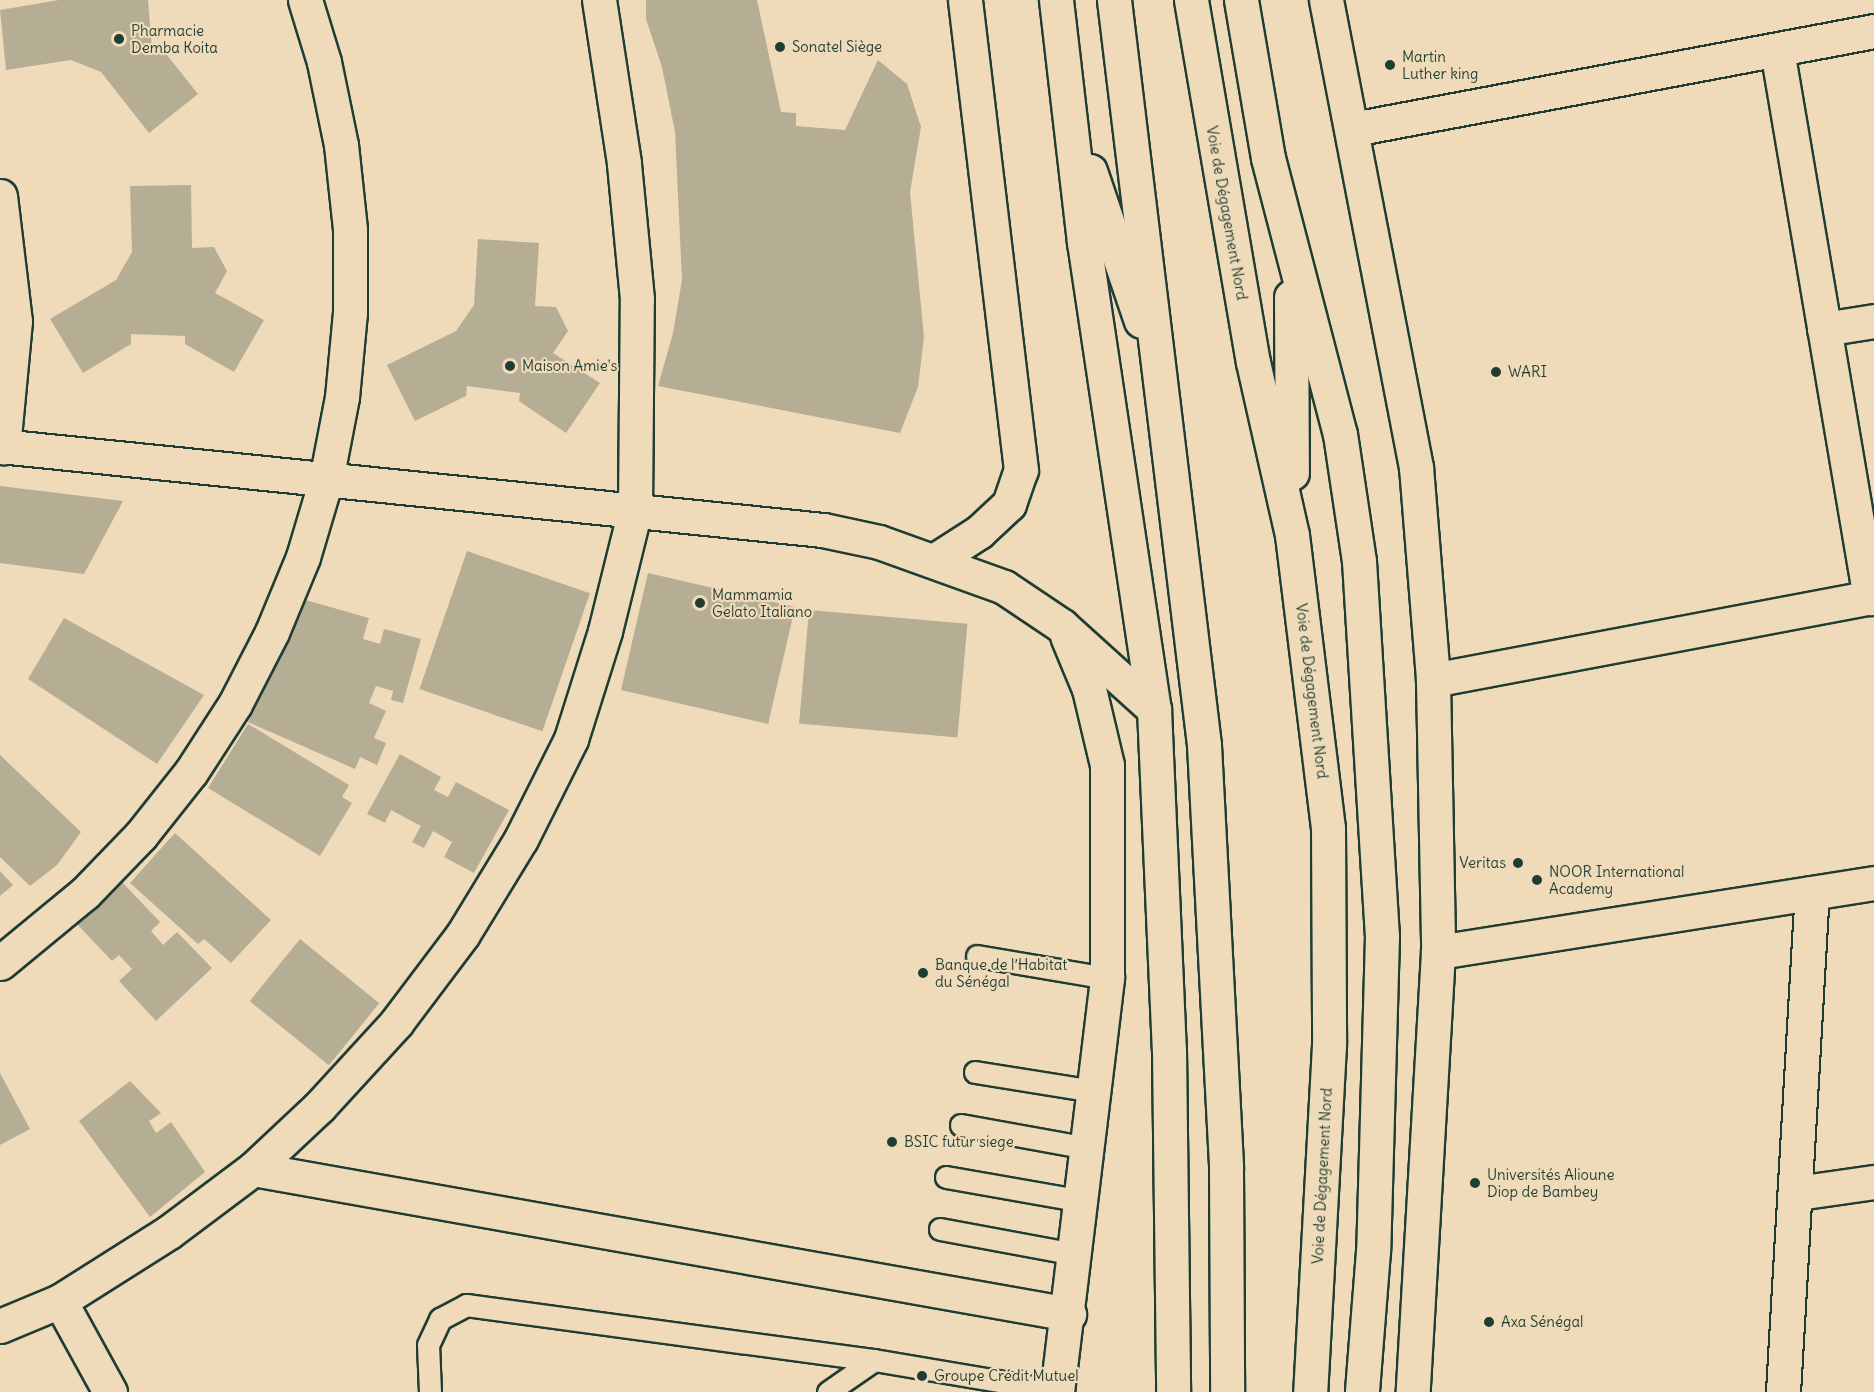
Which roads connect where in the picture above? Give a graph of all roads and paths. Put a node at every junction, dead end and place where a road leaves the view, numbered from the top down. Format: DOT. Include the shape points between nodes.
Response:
graph roads {
  1 [pos="305,0"];
  2 [pos="599,0"];
  3 [pos="965,0"];
  4 [pos="1056,0"];
  5 [pos="1114,0"];
  6 [pos="1191,0"];
  7 [pos="1241,0"];
  8 [pos="1326,0"];
  9 [pos="1874,32"];
  10 [pos="1777,50"];
  11 [pos="1068,106"];
  12 [pos="1353,129"];
  13 [pos="0,196"];
  14 [pos="1291,253"];
  15 [pos="1874,321"];
  16 [pos="1824,329"];
  17 [pos="1164,389"];
  18 [pos="1,447"];
  19 [pos="326,480"];
  20 [pos="635,510"];
  21 [pos="1292,535"];
  22 [pos="937,559"];
  23 [pos="1872,598"];
  24 [pos="1062,626"];
  25 [pos="1433,680"];
  26 [pos="1154,709"];
  27 [pos="1874,884"];
  28 [pos="1812,893"];
  29 [pos="1438,952"];
  30 [pos="977,956"];
  31 [pos="0,963"];
  32 [pos="1107,978"];
  33 [pos="975,1072"];
  34 [pos="1094,1090"];
  35 [pos="961,1125"];
  36 [pos="1087,1148"];
  37 [pos="253,1169"];
  38 [pos="946,1177"];
  39 [pos="1874,1182"];
  40 [pos="1797,1193"];
  41 [pos="1082,1201"];
  42 [pos="940,1229"];
  43 [pos="1075,1254"];
  44 [pos="60,1301"];
  45 [pos="1068,1314"];
  46 [pos="0,1326"];
  47 [pos="874,1360"];
  48 [pos="1057,1391"];
  49 [pos="110,1392"];
  50 [pos="430,1392"];
  51 [pos="828,1392"];
  52 [pos="1173,1392"];
  53 [pos="1227,1392"];
  54 [pos="1310,1392"];
  55 [pos="1362,1392"];
  56 [pos="1413,1392"];
  57 [pos="1783,1392"];
  1 -- 19 [label="main road" via="339,135 350,229 350,313 342,397"];
  2 -- 20 [label="main road" via="624,163 637,299"];
  3 -- 22 [label="main road" via="1021,470 1009,504 979,532"];
  4 -- 11 [label="main road"];
  5 -- 17 [label="main road"];
  6 -- 21 [label="main road, Voie de Dégagement Nord" via="1253,362"];
  7 -- 14 [label="main road"];
  8 -- 12 [label="main road"];
  9 -- 10 [label="main road"];
  10 -- 12 [label="main road"];
  10 -- 16 [label="main road"];
  11 -- 17 [label="main road"];
  11 -- 26 [label="main road"];
  12 -- 25 [label="main road" via="1416,467"];
  13 -- 18 [label="main road" via="15,321"];
  14 -- 21 [label="main road"];
  14 -- 55 [label="main road" via="1340,434 1359,561 1380,843 1378,1103"];
  15 -- 16 [label="main road"];
  16 -- 23 [label="main road"];
  17 -- 53 [label="main road" via="1204,745 1227,1192"];
  18 -- 19 [label="main road"];
  19 -- 20 [label="main road"];
  19 -- 31 [label="main road" via="303,557 272,632 235,704 191,772 141,835 84,893"];
  20 -- 22 [label="main road" via="823,530"];
  20 -- 37 [label="main road" via="605,631 571,739 521,839 463,934 396,1023"];
  21 -- 54 [label="main road, Voie de Dégagement Nord" via="1328,828 1329,1045"];
  22 -- 24 [label="main road" via="1004,587"];
  23 -- 25 [label="main road"];
  24 -- 26 [label="main road"];
  24 -- 32 [label="main road" via="1089,689 1107,765"];
  25 -- 29 [label="main road"];
  26 -- 52 [label="main road" via="1169,1050"];
  27 -- 28 [label="main road"];
  28 -- 29 [label="main road"];
  28 -- 40 [label="main road"];
  29 -- 56 [label="main road"];
  30 -- 32 [label="lane"];
  32 -- 34 [label="main road"];
  33 -- 34 [label="lane"];
  34 -- 36 [label="main road"];
  35 -- 36 [label="lane"];
  36 -- 41 [label="main road"];
  37 -- 44 [label="main road" via="169,1232"];
  37 -- 45 [label="main road"];
  38 -- 41 [label="lane"];
  39 -- 40 [label="main road"];
  40 -- 57 [label="main road"];
  41 -- 43 [label="main road"];
  42 -- 43 [label="lane"];
  43 -- 45 [label="main road"];
  44 -- 46 [label="main road"];
  44 -- 49 [label="main road"];
  45 -- 48 [label="main road"];
  47 -- 48 [label="lane"];
  47 -- 50 [label="lane" via="466,1305 440,1319 428,1345"];
  47 -- 51 [label="lane"];
}
